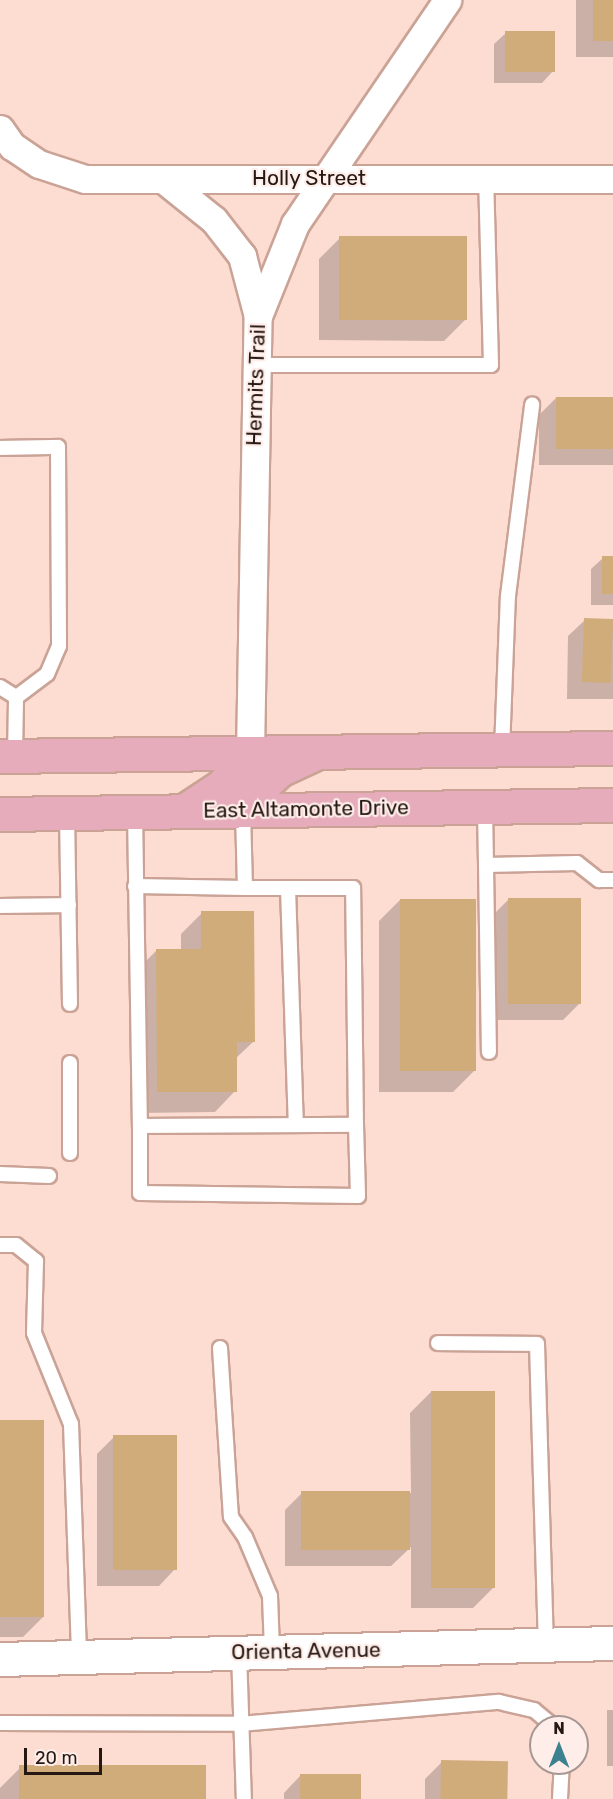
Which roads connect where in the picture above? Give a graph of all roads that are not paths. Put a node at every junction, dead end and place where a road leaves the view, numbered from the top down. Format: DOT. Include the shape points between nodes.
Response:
graph roads {
  1 [pos="447,0"];
  2 [pos="6,137"];
  3 [pos="327,177"];
  4 [pos="486,178"];
  5 [pos="163,179"];
  6 [pos="613,179"];
  7 [pos="258,315"];
  8 [pos="256,365"];
  9 [pos="532,405"];
  10 [pos="0,448"];
  11 [pos="0,687"];
  12 [pos="16,697"];
  13 [pos="613,748"];
  14 [pos="502,750"];
  15 [pos="317,752"];
  16 [pos="250,753"];
  17 [pos="8,756"];
  18 [pos="613,805"];
  19 [pos="485,807"];
  20 [pos="243,810"];
  21 [pos="184,811"];
  22 [pos="135,812"];
  23 [pos="67,813"];
  24 [pos="0,814"];
  25 [pos="486,865"];
  26 [pos="613,880"];
  27 [pos="135,886"];
  28 [pos="245,888"];
  29 [pos="288,888"];
  30 [pos="69,905"];
  31 [pos="0,906"];
  32 [pos="70,1004"];
  33 [pos="489,1052"];
  34 [pos="70,1063"];
  35 [pos="296,1125"];
  36 [pos="356,1125"];
  37 [pos="140,1126"];
  38 [pos="70,1153"];
  39 [pos="0,1174"];
  40 [pos="49,1176"];
  41 [pos="0,1245"];
  42 [pos="438,1343"];
  43 [pos="220,1348"];
  44 [pos="613,1643"];
  45 [pos="546,1645"];
  46 [pos="239,1652"];
  47 [pos="272,1652"];
  48 [pos="79,1658"];
  49 [pos="0,1659"];
  50 [pos="540,1715"];
  51 [pos="0,1723"];
  52 [pos="240,1724"];
  53 [pos="561,1775"];
  54 [pos="244,1799"];
  55 [pos="560,1799"];
  1 -- 3 [label="street, Hermits Trail"];
  2 -- 5 [label="street, Holly Street" via="39,164 85,179"];
  3 -- 4 [label="street, Holly Street"];
  3 -- 5 [label="street, Holly Street"];
  3 -- 7 [label="street, Hermits Trail" via="295,224"];
  4 -- 6 [label="street, Holly Street"];
  4 -- 8 [label="lane" via="491,365"];
  5 -- 7 [label="street" via="214,220 242,256"];
  7 -- 8 [label="street, Hermits Trail"];
  8 -- 16 [label="street, Hermits Trail"];
  9 -- 14 [label="lane" via="508,596"];
  10 -- 12 [label="lane" via="58,447 59,646 47,674"];
  11 -- 12 [label="lane"];
  12 -- 17 [label="lane"];
  13 -- 14 [label="main road"];
  14 -- 15 [label="main road"];
  15 -- 16 [label="main road"];
  15 -- 20 [label="main road" via="279,770"];
  16 -- 17 [label="main road"];
  16 -- 21 [label="main road" via="222,786"];
  18 -- 19 [label="main road, East Altamonte Drive"];
  19 -- 20 [label="main road, East Altamonte Drive"];
  19 -- 25 [label="lane"];
  20 -- 21 [label="main road, East Altamonte Drive"];
  20 -- 28 [label="lane"];
  21 -- 22 [label="main road, East Altamonte Drive"];
  22 -- 23 [label="main road, East Altamonte Drive"];
  22 -- 27 [label="lane"];
  23 -- 24 [label="main road, East Altamonte Drive"];
  23 -- 30 [label="lane"];
  25 -- 26 [label="lane" via="577,863 599,880"];
  25 -- 33 [label="lane"];
  27 -- 28 [label="lane"];
  27 -- 37 [label="lane"];
  28 -- 29 [label="lane"];
  29 -- 35 [label="lane"];
  29 -- 36 [label="lane" via="353,888"];
  30 -- 31 [label="lane"];
  30 -- 32 [label="lane"];
  34 -- 38 [label="lane"];
  35 -- 36 [label="lane"];
  35 -- 37 [label="lane"];
  36 -- 37 [label="lane" via="358,1196 140,1192"];
  39 -- 40 [label="lane"];
  41 -- 48 [label="lane" via="16,1245 36,1261 34,1333 71,1424"];
  42 -- 45 [label="lane" via="537,1344"];
  43 -- 47 [label="lane" via="231,1517 245,1537 270,1596"];
  44 -- 45 [label="street, Orienta Avenue"];
  45 -- 47 [label="street, Orienta Avenue"];
  46 -- 47 [label="street, Orienta Avenue"];
  46 -- 48 [label="street, Orienta Avenue"];
  46 -- 52 [label="lane"];
  48 -- 49 [label="street, Orienta Avenue"];
  50 -- 52 [label="lane" via="499,1702"];
  51 -- 52 [label="lane"];
  52 -- 54 [label="lane"];
  53 -- 55 [label="lane"];
}
